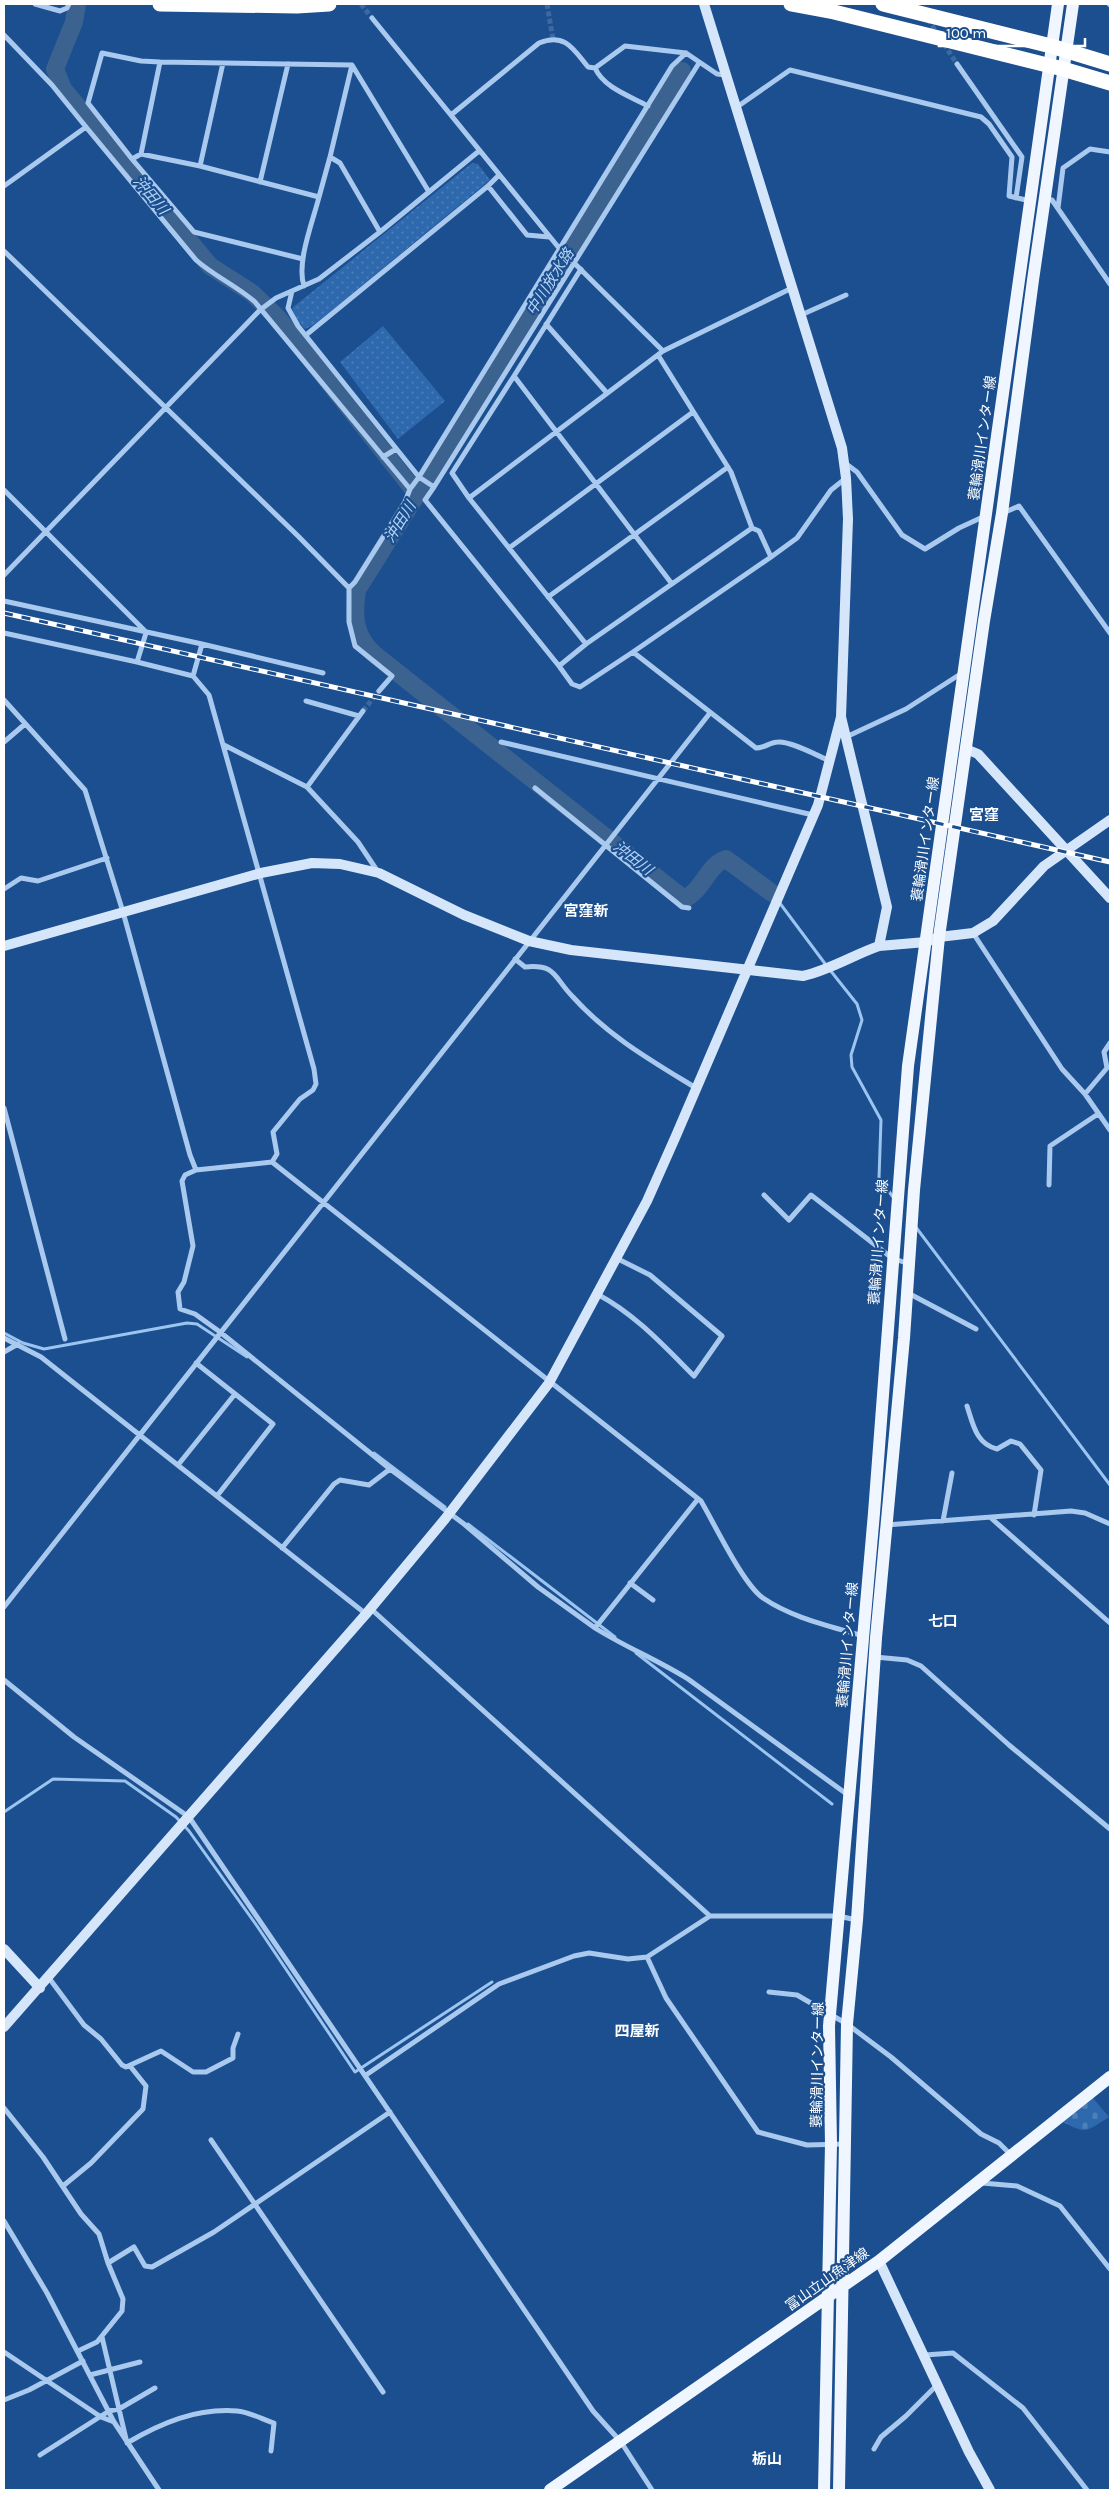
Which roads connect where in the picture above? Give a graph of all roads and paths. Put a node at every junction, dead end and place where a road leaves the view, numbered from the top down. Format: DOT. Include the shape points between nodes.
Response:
graph roads {
  1 [pos="35,4"];
  2 [pos="69,4"];
  3 [pos="160,4"];
  4 [pos="329,4"];
  5 [pos="704,4"];
  6 [pos="791,4"];
  7 [pos="883,4"];
  8 [pos="1058,4"];
  9 [pos="1073,4"];
  10 [pos="372,18"];
  11 [pos="4,35"];
  12 [pos="1051,46"];
  13 [pos="1066,51"];
  14 [pos="686,53"];
  15 [pos="160,62"];
  16 [pos="223,63"];
  17 [pos="699,63"];
  18 [pos="288,64"];
  19 [pos="957,64"];
  20 [pos="1110,64"];
  21 [pos="1048,65"];
  22 [pos="352,66"];
  23 [pos="595,68"];
  24 [pos="1063,69"];
  25 [pos="726,75"];
  26 [pos="1110,83"];
  27 [pos="648,106"];
  28 [pos="736,107"];
  29 [pos="451,115"];
  30 [pos="86,127"];
  31 [pos="479,152"];
  32 [pos="1110,152"];
  33 [pos="141,154"];
  34 [pos="330,157"];
  35 [pos="132,159"];
  36 [pos="200,166"];
  37 [pos="499,175"];
  38 [pos="260,182"];
  39 [pos="4,186"];
  40 [pos="488,186"];
  41 [pos="429,192"];
  42 [pos="319,197"];
  43 [pos="1016,198"];
  44 [pos="1045,199"];
  45 [pos="1030,201"];
  46 [pos="1058,208"];
  47 [pos="380,232"];
  48 [pos="549,237"];
  49 [pos="560,250"];
  50 [pos="4,252"];
  51 [pos="303,259"];
  52 [pos="572,261"];
  53 [pos="581,269"];
  54 [pos="1110,284"];
  55 [pos="304,286"];
  56 [pos="792,288"];
  57 [pos="292,291"];
  58 [pos="846,295"];
  59 [pos="260,310"];
  60 [pos="800,315"];
  61 [pos="546,324"];
  62 [pos="306,335"];
  63 [pos="663,351"];
  64 [pos="658,355"];
  65 [pos="514,376"];
  66 [pos="607,393"];
  67 [pos="166,408"];
  68 [pos="693,412"];
  69 [pos="557,430"];
  70 [pos="396,449"];
  71 [pos="384,457"];
  72 [pos="844,463"];
  73 [pos="728,467"];
  74 [pos="419,477"];
  75 [pos="846,478"];
  76 [pos="595,482"];
  77 [pos="434,487"];
  78 [pos="410,489"];
  79 [pos="4,490"];
  80 [pos="469,498"];
  81 [pos="1002,513"];
  82 [pos="986,515"];
  83 [pos="752,528"];
  84 [pos="47,532"];
  85 [pos="634,534"];
  86 [pos="509,548"];
  87 [pos="771,557"];
  88 [pos="4,575"];
  89 [pos="672,584"];
  90 [pos="349,588"];
  91 [pos="548,597"];
  92 [pos="4,602"];
  93 [pos="146,632"];
  94 [pos="4,633"];
  95 [pos="1110,633"];
  96 [pos="202,644"];
  97 [pos="586,644"];
  98 [pos="633,652"];
  99 [pos="137,662"];
  100 [pos="559,666"];
  101 [pos="964,672"];
  102 [pos="323,673"];
  103 [pos="193,676"];
  104 [pos="379,691"];
  105 [pos="4,700"];
  106 [pos="306,701"];
  107 [pos="710,713"];
  108 [pos="841,717"];
  109 [pos="25,724"];
  110 [pos="846,737"];
  111 [pos="4,742"];
  112 [pos="501,742"];
  113 [pos="224,745"];
  114 [pos="966,749"];
  115 [pos="830,762"];
  116 [pos="657,779"];
  117 [pos="307,787"];
  118 [pos="535,788"];
  119 [pos="813,815"];
  120 [pos="1110,820"];
  121 [pos="605,845"];
  122 [pos="1067,850"];
  123 [pos="107,858"];
  124 [pos="261,873"];
  125 [pos="379,873"];
  126 [pos="4,889"];
  127 [pos="1110,898"];
  128 [pos="689,908"];
  129 [pos="123,912"];
  130 [pos="973,933"];
  131 [pos="939,937"];
  132 [pos="529,941"];
  133 [pos="926,942"];
  134 [pos="4,946"];
  135 [pos="880,946"];
  136 [pos="515,959"];
  137 [pos="747,971"];
  138 [pos="1110,1043"];
  139 [pos="696,1088"];
  140 [pos="1085,1094"];
  141 [pos="4,1108"];
  142 [pos="1098,1114"];
  143 [pos="1110,1130"];
  144 [pos="272,1162"];
  145 [pos="196,1170"];
  146 [pos="1049,1185"];
  147 [pos="764,1195"];
  148 [pos="323,1202"];
  149 [pos="616,1258"];
  150 [pos="892,1258"];
  151 [pos="909,1264"];
  152 [pos="907,1292"];
  153 [pos="597,1294"];
  154 [pos="976,1329"];
  155 [pos="220,1332"];
  156 [pos="4,1338"];
  157 [pos="65,1339"];
  158 [pos="18,1344"];
  159 [pos="4,1352"];
  160 [pos="196,1363"];
  161 [pos="549,1383"];
  162 [pos="235,1394"];
  163 [pos="967,1406"];
  164 [pos="139,1434"];
  165 [pos="178,1465"];
  166 [pos="390,1469"];
  167 [pos="952,1473"];
  168 [pos="217,1496"];
  169 [pos="698,1499"];
  170 [pos="450,1514"];
  171 [pos="1034,1515"];
  172 [pos="991,1518"];
  173 [pos="943,1522"];
  174 [pos="886,1524"];
  175 [pos="1110,1524"];
  176 [pos="282,1548"];
  177 [pos="630,1583"];
  178 [pos="653,1600"];
  179 [pos="4,1607"];
  180 [pos="368,1611"];
  181 [pos="1110,1622"];
  182 [pos="595,1628"];
  183 [pos="870,1637"];
  184 [pos="875,1657"];
  185 [pos="4,1680"];
  186 [pos="848,1796"];
  187 [pos="190,1817"];
  188 [pos="1110,1829"];
  189 [pos="710,1916"];
  190 [pos="839,1916"];
  191 [pos="857,1920"];
  192 [pos="4,1949"];
  193 [pos="647,1957"];
  194 [pos="49,1978"];
  195 [pos="40,1988"];
  196 [pos="769,1992"];
  197 [pos="830,2016"];
  198 [pos="847,2024"];
  199 [pos="4,2027"];
  200 [pos="238,2034"];
  201 [pos="130,2066"];
  202 [pos="366,2075"];
  203 [pos="1110,2077"];
  204 [pos="4,2108"];
  205 [pos="390,2112"];
  206 [pos="211,2140"];
  207 [pos="831,2144"];
  208 [pos="844,2144"];
  209 [pos="1012,2156"];
  210 [pos="979,2183"];
  211 [pos="63,2186"];
  212 [pos="256,2205"];
  213 [pos="4,2221"];
  214 [pos="879,2261"];
  215 [pos="108,2263"];
  216 [pos="1110,2269"];
  217 [pos="842,2288"];
  218 [pos="828,2297"];
  219 [pos="102,2337"];
  220 [pos="78,2351"];
  221 [pos="4,2352"];
  222 [pos="925,2355"];
  223 [pos="83,2360"];
  224 [pos="140,2362"];
  225 [pos="109,2370"];
  226 [pos="90,2375"];
  227 [pos="45,2381"];
  228 [pos="938,2384"];
  229 [pos="155,2388"];
  230 [pos="383,2392"];
  231 [pos="4,2400"];
  232 [pos="119,2409"];
  233 [pos="109,2411"];
  234 [pos="101,2417"];
  235 [pos="114,2422"];
  236 [pos="621,2442"];
  237 [pos="127,2443"];
  238 [pos="874,2449"];
  239 [pos="271,2451"];
  240 [pos="40,2455"];
  241 [pos="159,2490"];
  242 [pos="550,2490"];
  243 [pos="652,2490"];
  244 [pos="824,2490"];
  245 [pos="839,2490"];
  246 [pos="990,2490"];
  247 [pos="1087,2490"];
  1 -- 2 [label="street" via="60,11"];
  3 -- 4 [label="highway"];
  5 -- 25 [label="street"];
  6 -- 21 [label="highway"];
  7 -- 12 [label="highway"];
  8 -- 12 [label="main road, 蓑輪滑川インター線"];
  9 -- 13 [label="main road, 蓑輪滑川インター線"];
  10 -- 29 [label="street"];
  11 -- 30 [label="street" via="52,85"];
  12 -- 13 [label="highway"];
  12 -- 21 [label="main road, 蓑輪滑川インター線"];
  13 -- 20 [label="highway"];
  13 -- 24 [label="main road, 蓑輪滑川インター線"];
  14 -- 17 [label="street"];
  14 -- 23 [label="street" via="625,46"];
  14 -- 27 [label="street" via="672,66"];
  15 -- 16 [label="street"];
  15 -- 33 [label="street"];
  15 -- 35 [label="street" via="102,53 88,103"];
  16 -- 18 [label="street"];
  16 -- 36 [label="street"];
  17 -- 25 [label="street" via="717,74"];
  17 -- 52 [label="street"];
  18 -- 22 [label="street"];
  18 -- 38 [label="street"];
  19 -- 43 [label="street" via="1022,157"];
  21 -- 24 [label="highway"];
  21 -- 45 [label="main road, 蓑輪滑川インター線"];
  22 -- 34 [label="street"];
  22 -- 41 [label="street"];
  23 -- 27 [label="street" via="599,77 610,85"];
  23 -- 29 [label="street" via="588,67 569,44 549,38"];
  24 -- 26 [label="highway"];
  24 -- 44 [label="main road, 蓑輪滑川インター線"];
  25 -- 28 [label="street"];
  27 -- 49 [label="street"];
  28 -- 43 [label="street" via="790,70 981,117 1012,157 1009,196"];
  28 -- 56 [label="street"];
  29 -- 31 [label="street"];
  30 -- 39 [label="street"];
  30 -- 59 [label="street" via="196,260 246,295"];
  31 -- 37 [label="street"];
  31 -- 41 [label="street"];
  32 -- 46 [label="street" via="1090,149 1063,168"];
  33 -- 35 [label="street"];
  33 -- 36 [label="street"];
  34 -- 42 [label="street"];
  34 -- 47 [label="street" via="340,164"];
  35 -- 51 [label="street" via="194,232"];
  36 -- 38 [label="street"];
  37 -- 40 [label="street"];
  37 -- 48 [label="street"];
  38 -- 42 [label="street"];
  40 -- 48 [label="street" via="527,235"];
  40 -- 62 [label="street"];
  41 -- 47 [label="street"];
  42 -- 51 [label="street"];
  43 -- 45 [label="street"];
  44 -- 46 [label="street" via="1052,200"];
  44 -- 81 [label="main road, 蓑輪滑川インター線"];
  45 -- 82 [label="main road, 蓑輪滑川インター線"];
  46 -- 54 [label="street"];
  47 -- 55 [label="street" via="319,279"];
  48 -- 49 [label="street"];
  49 -- 52 [label="street"];
  49 -- 74 [label="street"];
  50 -- 67 [label="street"];
  51 -- 55 [label="street" via="301,278"];
  52 -- 53 [label="street"];
  52 -- 77 [label="street"];
  53 -- 61 [label="street"];
  53 -- 63 [label="street"];
  55 -- 57 [label="street"];
  56 -- 60 [label="street"];
  56 -- 63 [label="street"];
  57 -- 59 [label="street"];
  57 -- 62 [label="street" via="288,308"];
  58 -- 60 [label="street"];
  59 -- 67 [label="street"];
  59 -- 71 [label="street"];
  60 -- 72 [label="street"];
  61 -- 65 [label="street"];
  61 -- 66 [label="street"];
  62 -- 70 [label="street"];
  63 -- 64 [label="street"];
  64 -- 66 [label="street"];
  64 -- 68 [label="street"];
  65 -- 69 [label="street"];
  65 -- 80 [label="street" via="452,473"];
  66 -- 69 [label="street"];
  67 -- 84 [label="street"];
  67 -- 90 [label="street"];
  68 -- 73 [label="street"];
  68 -- 76 [label="street"];
  69 -- 76 [label="street"];
  69 -- 80 [label="street"];
  70 -- 71 [label="street"];
  70 -- 74 [label="street"];
  71 -- 78 [label="street"];
  72 -- 75 [label="street"];
  72 -- 82 [label="street" via="857,472 902,535 925,550"];
  73 -- 83 [label="street"];
  73 -- 85 [label="street"];
  74 -- 77 [label="street"];
  74 -- 78 [label="street"];
  75 -- 87 [label="street" via="831,490 797,538"];
  75 -- 108 [label="street" via="848,519"];
  76 -- 85 [label="street"];
  76 -- 86 [label="street"];
  77 -- 100 [label="street" via="425,500"];
  78 -- 90 [label="street" via="405,502"];
  79 -- 84 [label="street"];
  80 -- 86 [label="street"];
  81 -- 95 [label="street" via="1019,506"];
  81 -- 114 [label="main road, 蓑輪滑川インター線"];
  82 -- 101 [label="main road, 蓑輪滑川インター線"];
  83 -- 87 [label="street" via="759,531"];
  83 -- 89 [label="street"];
  84 -- 88 [label="street"];
  84 -- 93 [label="street"];
  85 -- 89 [label="street"];
  85 -- 91 [label="street"];
  86 -- 91 [label="street"];
  87 -- 98 [label="street"];
  89 -- 97 [label="street"];
  90 -- 104 [label="street" via="349,622 355,646 392,676"];
  91 -- 97 [label="street"];
  92 -- 93 [label="street"];
  93 -- 96 [label="street"];
  93 -- 99 [label="street"];
  94 -- 99 [label="street"];
  96 -- 102 [label="street"];
  96 -- 103 [label="street"];
  97 -- 100 [label="street"];
  98 -- 100 [label="street" via="580,687 572,684"];
  98 -- 107 [label="street"];
  99 -- 103 [label="street"];
  101 -- 110 [label="street" via="906,709"];
  101 -- 133 [label="main road, 蓑輪滑川インター線"];
  103 -- 113 [label="street" via="210,695"];
  105 -- 109 [label="street"];
  106 -- 117 [label="street" via="361,714"];
  107 -- 115 [label="street" via="756,748 777,742 787,743"];
  107 -- 116 [label="street"];
  108 -- 110 [label="street"];
  108 -- 115 [label="street"];
  109 -- 111 [label="street"];
  109 -- 123 [label="street" via="85,790"];
  110 -- 135 [label="street" via="887,907"];
  112 -- 116 [label="street"];
  113 -- 117 [label="street"];
  113 -- 124 [label="street"];
  114 -- 122 [label="street" via="978,754"];
  114 -- 131 [label="main road, 蓑輪滑川インター線"];
  115 -- 119 [label="street"];
  116 -- 119 [label="street"];
  116 -- 121 [label="street"];
  117 -- 125 [label="street" via="358,842"];
  118 -- 121 [label="street"];
  119 -- 137 [label="street"];
  120 -- 122 [label="street"];
  121 -- 128 [label="street" via="682,906"];
  121 -- 132 [label="street"];
  122 -- 127 [label="street"];
  122 -- 130 [label="street" via="1044,866 993,922"];
  123 -- 126 [label="street" via="38,881 20,878"];
  123 -- 129 [label="street"];
  124 -- 125 [label="street" via="312,863 340,864"];
  124 -- 129 [label="street"];
  124 -- 144 [label="street" via="316,1078 313,1090 300,1099 273,1132 277,1154"];
  125 -- 132 [label="street" via="464,915"];
  129 -- 134 [label="street"];
  129 -- 145 [label="street"];
  130 -- 131 [label="street"];
  130 -- 140 [label="street" via="1062,1069"];
  131 -- 133 [label="street"];
  131 -- 151 [label="main road, 蓑輪滑川インター線"];
  132 -- 136 [label="street"];
  132 -- 137 [label="street" via="571,950"];
  133 -- 135 [label="street"];
  133 -- 150 [label="main road, 蓑輪滑川インター線" via="908,1066"];
  135 -- 137 [label="street" via="822,971 791,976"];
  136 -- 139 [label="street" via="525,966 543,965 550,969 573,998 616,1038"];
  136 -- 148 [label="street"];
  137 -- 139 [label="street"];
  138 -- 140 [label="street" via="1104,1052 1107,1068"];
  139 -- 149 [label="street" via="647,1201"];
  140 -- 142 [label="street"];
  141 -- 157 [label="street"];
  142 -- 143 [label="street"];
  142 -- 146 [label="street" via="1050,1146"];
  144 -- 145 [label="street"];
  144 -- 148 [label="street"];
  145 -- 155 [label="street" via="185,1175 182,1181 193,1246 184,1282 178,1292 180,1309 195,1314"];
  147 -- 150 [label="street" via="789,1220 811,1196"];
  148 -- 155 [label="street"];
  148 -- 161 [label="street"];
  149 -- 153 [label="street"];
  149 -- 153 [label="street" via="650,1275 722,1336 694,1376 649,1331"];
  150 -- 151 [label="street"];
  150 -- 183 [label="main road, 蓑輪滑川インター線"];
  151 -- 152 [label="main road, 蓑輪滑川インター線"];
  152 -- 154 [label="street"];
  152 -- 174 [label="main road, 蓑輪滑川インター線"];
  153 -- 161 [label="street"];
  155 -- 160 [label="street"];
  155 -- 166 [label="street"];
  156 -- 158 [label="street"];
  158 -- 159 [label="street"];
  158 -- 164 [label="street" via="41,1357"];
  160 -- 162 [label="street"];
  160 -- 164 [label="street"];
  161 -- 169 [label="street"];
  161 -- 170 [label="street"];
  162 -- 165 [label="street"];
  162 -- 168 [label="street" via="273,1424"];
  163 -- 171 [label="street" via="979,1439 988,1447 997,1449 1010,1441 1020,1444 1041,1470"];
  164 -- 165 [label="street"];
  164 -- 179 [label="street"];
  165 -- 168 [label="street"];
  166 -- 170 [label="street"];
  166 -- 176 [label="street" via="369,1485 340,1480 334,1484"];
  167 -- 173 [label="street"];
  168 -- 176 [label="street"];
  169 -- 177 [label="street"];
  169 -- 183 [label="street" via="744,1577 762,1598 797,1615"];
  170 -- 180 [label="street"];
  170 -- 182 [label="street" via="538,1587"];
  171 -- 172 [label="street"];
  171 -- 175 [label="street" via="1071,1511 1085,1513"];
  172 -- 173 [label="street"];
  172 -- 181 [label="street"];
  173 -- 174 [label="street"];
  174 -- 183 [label="main road, 蓑輪滑川インター線"];
  176 -- 180 [label="street"];
  177 -- 178 [label="street"];
  177 -- 182 [label="street"];
  180 -- 187 [label="street"];
  180 -- 189 [label="street"];
  182 -- 186 [label="street" via="688,1679"];
  183 -- 184 [label="main road, 蓑輪滑川インター線"];
  183 -- 186 [label="main road, 蓑輪滑川インター線"];
  184 -- 188 [label="street" via="906,1660 920,1666"];
  184 -- 191 [label="main road, 蓑輪滑川インター線"];
  185 -- 187 [label="street" via="74,1737"];
  186 -- 190 [label="main road, 蓑輪滑川インター線"];
  187 -- 194 [label="street"];
  187 -- 202 [label="street"];
  189 -- 190 [label="street"];
  189 -- 193 [label="street"];
  190 -- 191 [label="street"];
  190 -- 197 [label="main road, 蓑輪滑川インター線"];
  191 -- 198 [label="main road, 蓑輪滑川インター線"];
  192 -- 195 [label="street"];
  193 -- 202 [label="street" via="628,1959 589,1953 499,1984"];
  193 -- 207 [label="street" via="666,1998 758,2132 807,2145"];
  194 -- 195 [label="street"];
  194 -- 201 [label="street" via="84,2025 100,2038 122,2065"];
  195 -- 199 [label="street"];
  196 -- 197 [label="street" via="797,1995"];
  197 -- 198 [label="street"];
  197 -- 207 [label="main road, 蓑輪滑川インター線"];
  198 -- 208 [label="main road, 蓑輪滑川インター線"];
  198 -- 209 [label="street" via="891,2057 980,2134 998,2143"];
  200 -- 201 [label="street" via="233,2058 206,2072 193,2072 161,2051"];
  201 -- 211 [label="street" via="146,2086 143,2109 91,2163"];
  202 -- 205 [label="street"];
  203 -- 209 [label="main road, 富山立山魚津線"];
  204 -- 211 [label="street"];
  205 -- 212 [label="street"];
  205 -- 236 [label="street" via="593,2411"];
  206 -- 212 [label="street"];
  207 -- 208 [label="street"];
  207 -- 218 [label="main road, 蓑輪滑川インター線"];
  208 -- 217 [label="main road, 蓑輪滑川インター線"];
  209 -- 210 [label="main road, 富山立山魚津線"];
  210 -- 214 [label="main road, 富山立山魚津線"];
  210 -- 216 [label="street" via="1018,2186 1060,2206"];
  211 -- 215 [label="street" via="99,2234"];
  212 -- 215 [label="street" via="152,2268 145,2266 134,2247"];
  212 -- 230 [label="street"];
  213 -- 220 [label="street"];
  214 -- 217 [label="main road, 富山立山魚津線"];
  214 -- 222 [label="street"];
  215 -- 219 [label="street" via="123,2299 122,2311"];
  217 -- 218 [label="main road, 富山立山魚津線"];
  217 -- 245 [label="main road, 蓑輪滑川インター線"];
  218 -- 236 [label="main road, 富山立山魚津線"];
  218 -- 244 [label="main road, 蓑輪滑川インター線"];
  219 -- 220 [label="street"];
  219 -- 225 [label="street"];
  220 -- 223 [label="street"];
  221 -- 227 [label="street"];
  222 -- 228 [label="street"];
  222 -- 247 [label="street" via="953,2353 1023,2408"];
  223 -- 226 [label="street"];
  223 -- 227 [label="street"];
  224 -- 225 [label="street"];
  225 -- 226 [label="street"];
  225 -- 232 [label="street"];
  226 -- 233 [label="street"];
  227 -- 231 [label="street"];
  227 -- 234 [label="street"];
  228 -- 238 [label="street" via="881,2436"];
  228 -- 246 [label="street"];
  229 -- 232 [label="street"];
  232 -- 233 [label="street"];
  232 -- 237 [label="street"];
  233 -- 234 [label="street"];
  233 -- 235 [label="street"];
  234 -- 235 [label="street"];
  234 -- 240 [label="street"];
  235 -- 237 [label="street"];
  236 -- 242 [label="main road, 富山立山魚津線"];
  236 -- 243 [label="street"];
  237 -- 239 [label="street" via="191,2414 238,2411 274,2422"];
  237 -- 241 [label="street"];
}
